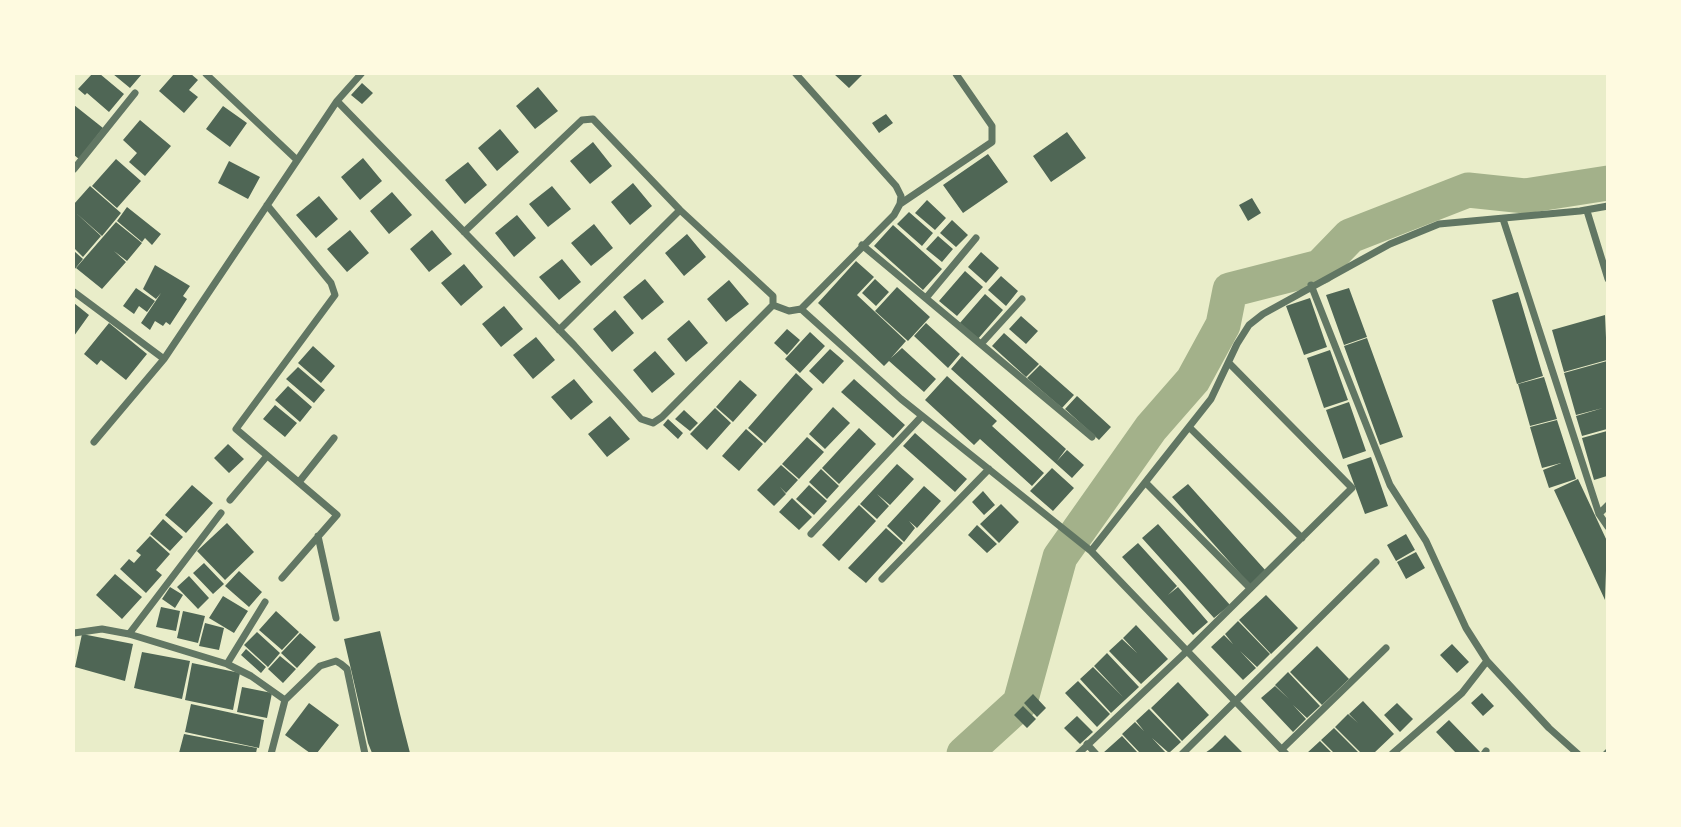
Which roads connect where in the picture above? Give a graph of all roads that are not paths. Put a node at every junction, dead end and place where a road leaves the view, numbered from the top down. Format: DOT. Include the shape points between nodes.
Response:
graph roads {
  1 [pos="206,74"];
  2 [pos="362,74"];
  3 [pos="796,74"];
  4 [pos="956,74"];
  5 [pos="135,93"];
  6 [pos="337,101"];
  7 [pos="297,160"];
  8 [pos="74,169"];
  9 [pos="900,204"];
  10 [pos="267,205"];
  11 [pos="1608,206"];
  12 [pos="680,210"];
  13 [pos="1587,211"];
  14 [pos="1503,219"];
  15 [pos="464,232"];
  16 [pos="975,238"];
  17 [pos="862,245"];
  18 [pos="1608,279"];
  19 [pos="1311,285"];
  20 [pos="74,292"];
  21 [pos="926,298"];
  22 [pos="1022,299"];
  23 [pos="773,305"];
  24 [pos="801,309"];
  25 [pos="559,330"];
  26 [pos="981,344"];
  27 [pos="163,359"];
  28 [pos="1229,363"];
  29 [pos="922,415"];
  30 [pos="1189,427"];
  31 [pos="1092,437"];
  32 [pos="334,438"];
  33 [pos="94,442"];
  34 [pos="267,456"];
  35 [pos="989,469"];
  36 [pos="299,482"];
  37 [pos="1146,483"];
  38 [pos="230,500"];
  39 [pos="1608,505"];
  40 [pos="220,513"];
  41 [pos="1599,513"];
  42 [pos="1608,527"];
  43 [pos="811,534"];
  44 [pos="318,536"];
  45 [pos="1301,538"];
  46 [pos="1091,551"];
  47 [pos="1376,562"];
  48 [pos="282,578"];
  49 [pos="882,579"];
  50 [pos="1250,588"];
  51 [pos="265,601"];
  52 [pos="336,618"];
  53 [pos="74,633"];
  54 [pos="129,634"];
  55 [pos="1386,648"];
  56 [pos="1186,652"];
  57 [pos="1487,661"];
  58 [pos="227,664"];
  59 [pos="285,700"];
  60 [pos="1235,702"];
  61 [pos="1087,744"];
  62 [pos="1284,751"];
  63 [pos="271,754"];
  64 [pos="365,754"];
  65 [pos="1077,754"];
  66 [pos="1096,754"];
  67 [pos="1182,754"];
  68 [pos="1392,754"];
  69 [pos="1578,754"];
  1 -- 7 [label="street"];
  2 -- 6 [label="street"];
  3 -- 9 [label="street" via="896,186"];
  4 -- 9 [label="street" via="992,126 992,142"];
  5 -- 8 [label="street"];
  6 -- 7 [label="street"];
  6 -- 15 [label="street"];
  7 -- 10 [label="street"];
  9 -- 17 [label="street"];
  10 -- 27 [label="street"];
  10 -- 34 [label="street" via="331,283 335,295 236,429"];
  11 -- 13 [label="street"];
  12 -- 15 [label="street" via="598,122 588,118"];
  12 -- 23 [label="street" via="773,296"];
  12 -- 25 [label="street"];
  13 -- 14 [label="street"];
  13 -- 18 [label="street"];
  14 -- 19 [label="street" via="1439,224"];
  14 -- 41 [label="street"];
  15 -- 25 [label="street"];
  16 -- 21 [label="street"];
  17 -- 21 [label="street"];
  17 -- 24 [label="street"];
  19 -- 28 [label="street" via="1249,325"];
  19 -- 57 [label="street" via="1390,485 1426,541 1466,628"];
  20 -- 27 [label="street"];
  21 -- 26 [label="street"];
  22 -- 26 [label="street"];
  23 -- 24 [label="street" via="789,312"];
  23 -- 25 [label="street" via="653,423 640,419"];
  24 -- 29 [label="street"];
  26 -- 31 [label="street"];
  27 -- 33 [label="street"];
  28 -- 30 [label="street" via="1211,399"];
  28 -- 45 [label="street" via="1352,488"];
  29 -- 35 [label="street"];
  29 -- 43 [label="street"];
  30 -- 37 [label="street"];
  30 -- 45 [label="street"];
  32 -- 36 [label="street"];
  34 -- 36 [label="street"];
  34 -- 38 [label="street"];
  35 -- 46 [label="street"];
  35 -- 49 [label="street"];
  36 -- 44 [label="street" via="337,514"];
  37 -- 46 [label="street"];
  37 -- 50 [label="street"];
  39 -- 41 [label="street"];
  40 -- 54 [label="street"];
  41 -- 42 [label="street"];
  44 -- 48 [label="street"];
  44 -- 52 [label="street"];
  45 -- 50 [label="street"];
  46 -- 56 [label="street"];
  47 -- 60 [label="street"];
  50 -- 56 [label="street"];
  51 -- 58 [label="street"];
  53 -- 54 [label="street" via="102,629"];
  54 -- 58 [label="street"];
  55 -- 62 [label="street"];
  56 -- 60 [label="street"];
  56 -- 61 [label="street"];
  57 -- 68 [label="street" via="1462,693"];
  57 -- 69 [label="street"];
  58 -- 59 [label="street"];
  59 -- 63 [label="street"];
  59 -- 64 [label="street" via="320,666 341,664 348,676"];
  60 -- 62 [label="street"];
  60 -- 67 [label="street"];
  61 -- 65 [label="street"];
  61 -- 66 [label="street"];
}
